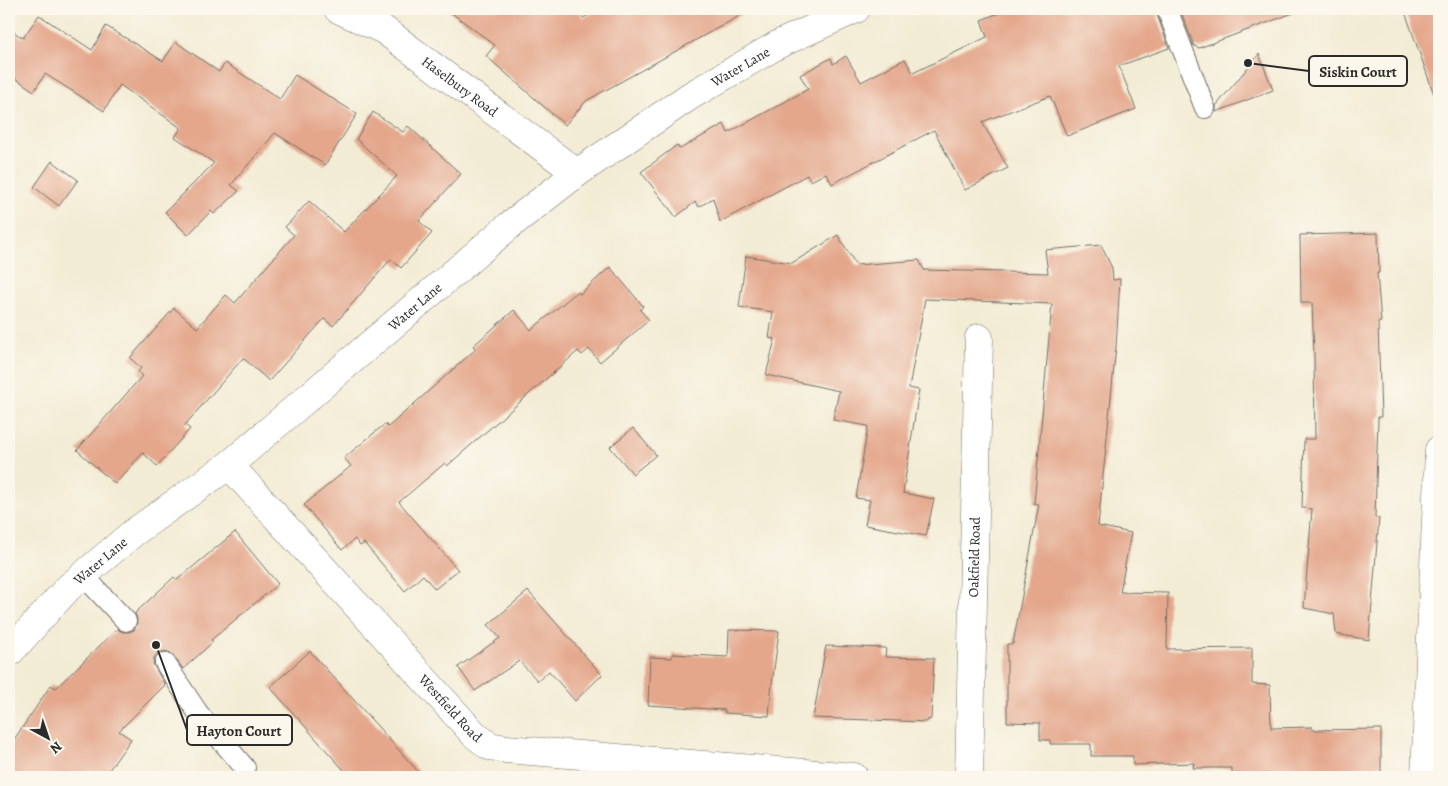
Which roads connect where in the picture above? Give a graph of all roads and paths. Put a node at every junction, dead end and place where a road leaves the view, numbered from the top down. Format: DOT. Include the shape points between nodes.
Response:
graph roads {
  1 [pos="338,9"];
  2 [pos="856,9"];
  3 [pos="1167,9"];
  4 [pos="1204,108"];
  5 [pos="577,173"];
  6 [pos="979,338"];
  7 [pos="1439,450"];
  8 [pos="229,465"];
  9 [pos="83,575"];
  10 [pos="126,621"];
  11 [pos="9,653"];
  12 [pos="165,663"];
  13 [pos="245,768"];
  14 [pos="854,777"];
  15 [pos="968,777"];
  16 [pos="1425,777"];
  1 -- 5 [label="street, Haselbury Road" via="384,30"];
  2 -- 5 [label="street, Water Lane" via="779,44 690,96"];
  3 -- 4 [label="lane"];
  5 -- 8 [label="street, Water Lane" via="510,225"];
  6 -- 15 [label="street, Oakfield Road"];
  7 -- 16 [label="street"];
  8 -- 9 [label="street, Water Lane" via="133,533"];
  8 -- 14 [label="street, Westfield Road" via="474,734 489,746"];
  9 -- 10 [label="lane"];
  9 -- 11 [label="street, Water Lane"];
  12 -- 13 [label="lane" via="198,713"];
}
